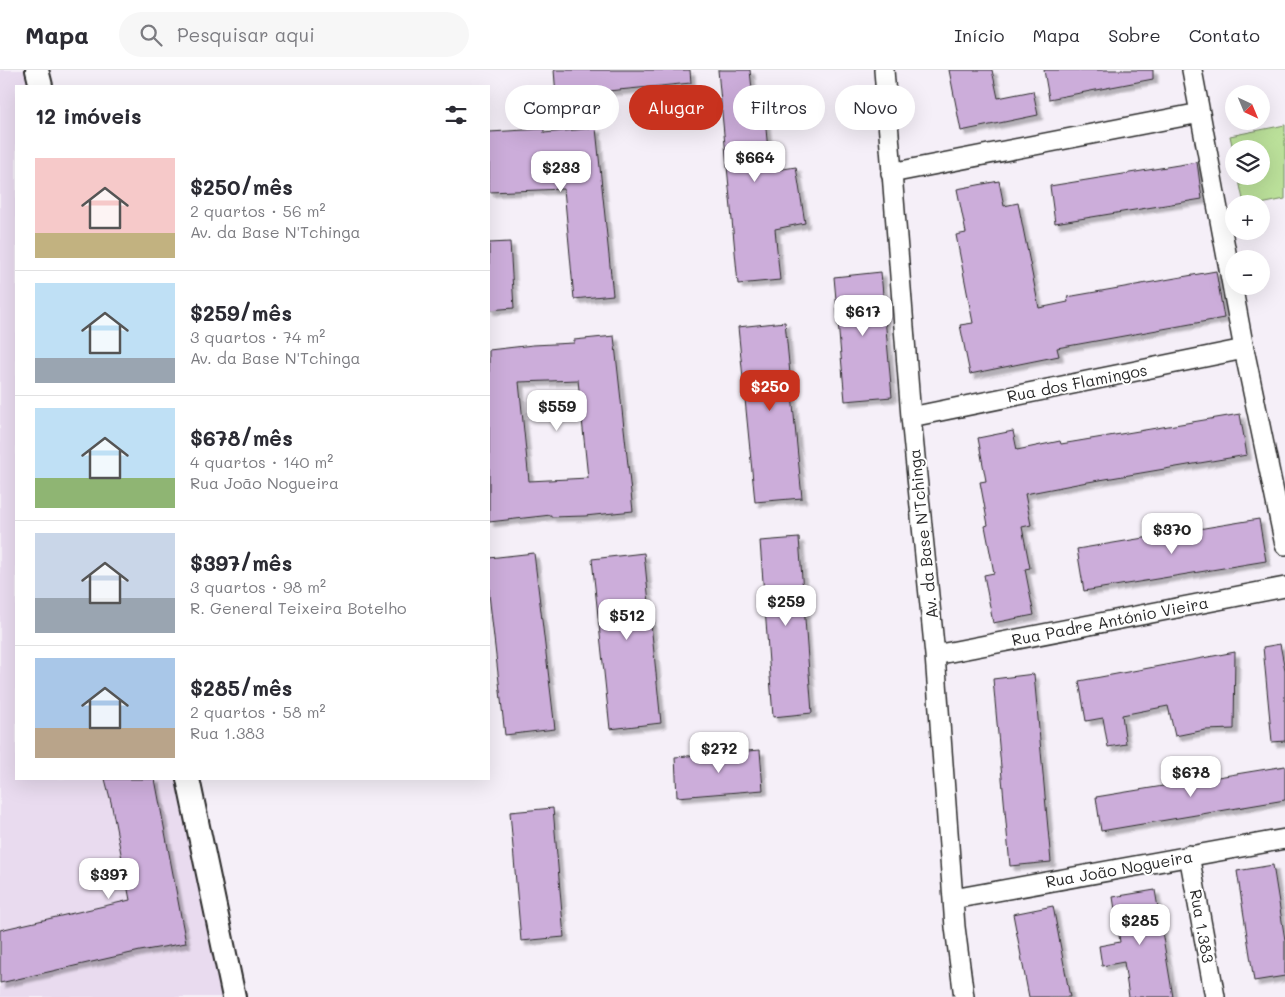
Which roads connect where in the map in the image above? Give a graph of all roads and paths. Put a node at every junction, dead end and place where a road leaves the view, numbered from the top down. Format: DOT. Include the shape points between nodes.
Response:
graph roads {
  1 [pos="37,70"];
  2 [pos="884,70"];
  3 [pos="1192,70"];
  4 [pos="41,85"];
  5 [pos="1200,113"];
  6 [pos="891,173"];
  7 [pos="1244,350"];
  8 [pos="911,417"];
  9 [pos="1285,545"];
  10 [pos="1285,587"];
  11 [pos="935,655"];
  12 [pos="188,780"];
  13 [pos="1285,839"];
  14 [pos="1189,856"];
  15 [pos="953,899"];
  16 [pos="234,997"];
  17 [pos="964,997"];
  18 [pos="1215,997"];
  1 -- 4 [label="street"];
  2 -- 6 [label="street, Av. da Base N'Tchinga"];
  3 -- 5 [label="street"];
  5 -- 6 [label="street"];
  5 -- 7 [label="street"];
  6 -- 8 [label="street, Av. da Base N'Tchinga"];
  7 -- 8 [label="street, Rua dos Flamingos"];
  7 -- 9 [label="street"];
  8 -- 11 [label="street, Av. da Base N'Tchinga"];
  10 -- 11 [label="street, Rua Padre António Vieira"];
  11 -- 15 [label="street, Av. da Base N'Tchinga"];
  12 -- 16 [label="street"];
  13 -- 14 [label="street, Rua João Nogueira"];
  14 -- 15 [label="street, Rua João Nogueira"];
  14 -- 18 [label="street, Rua 1.383"];
  15 -- 17 [label="street, Av. da Base N'Tchinga"];
}
